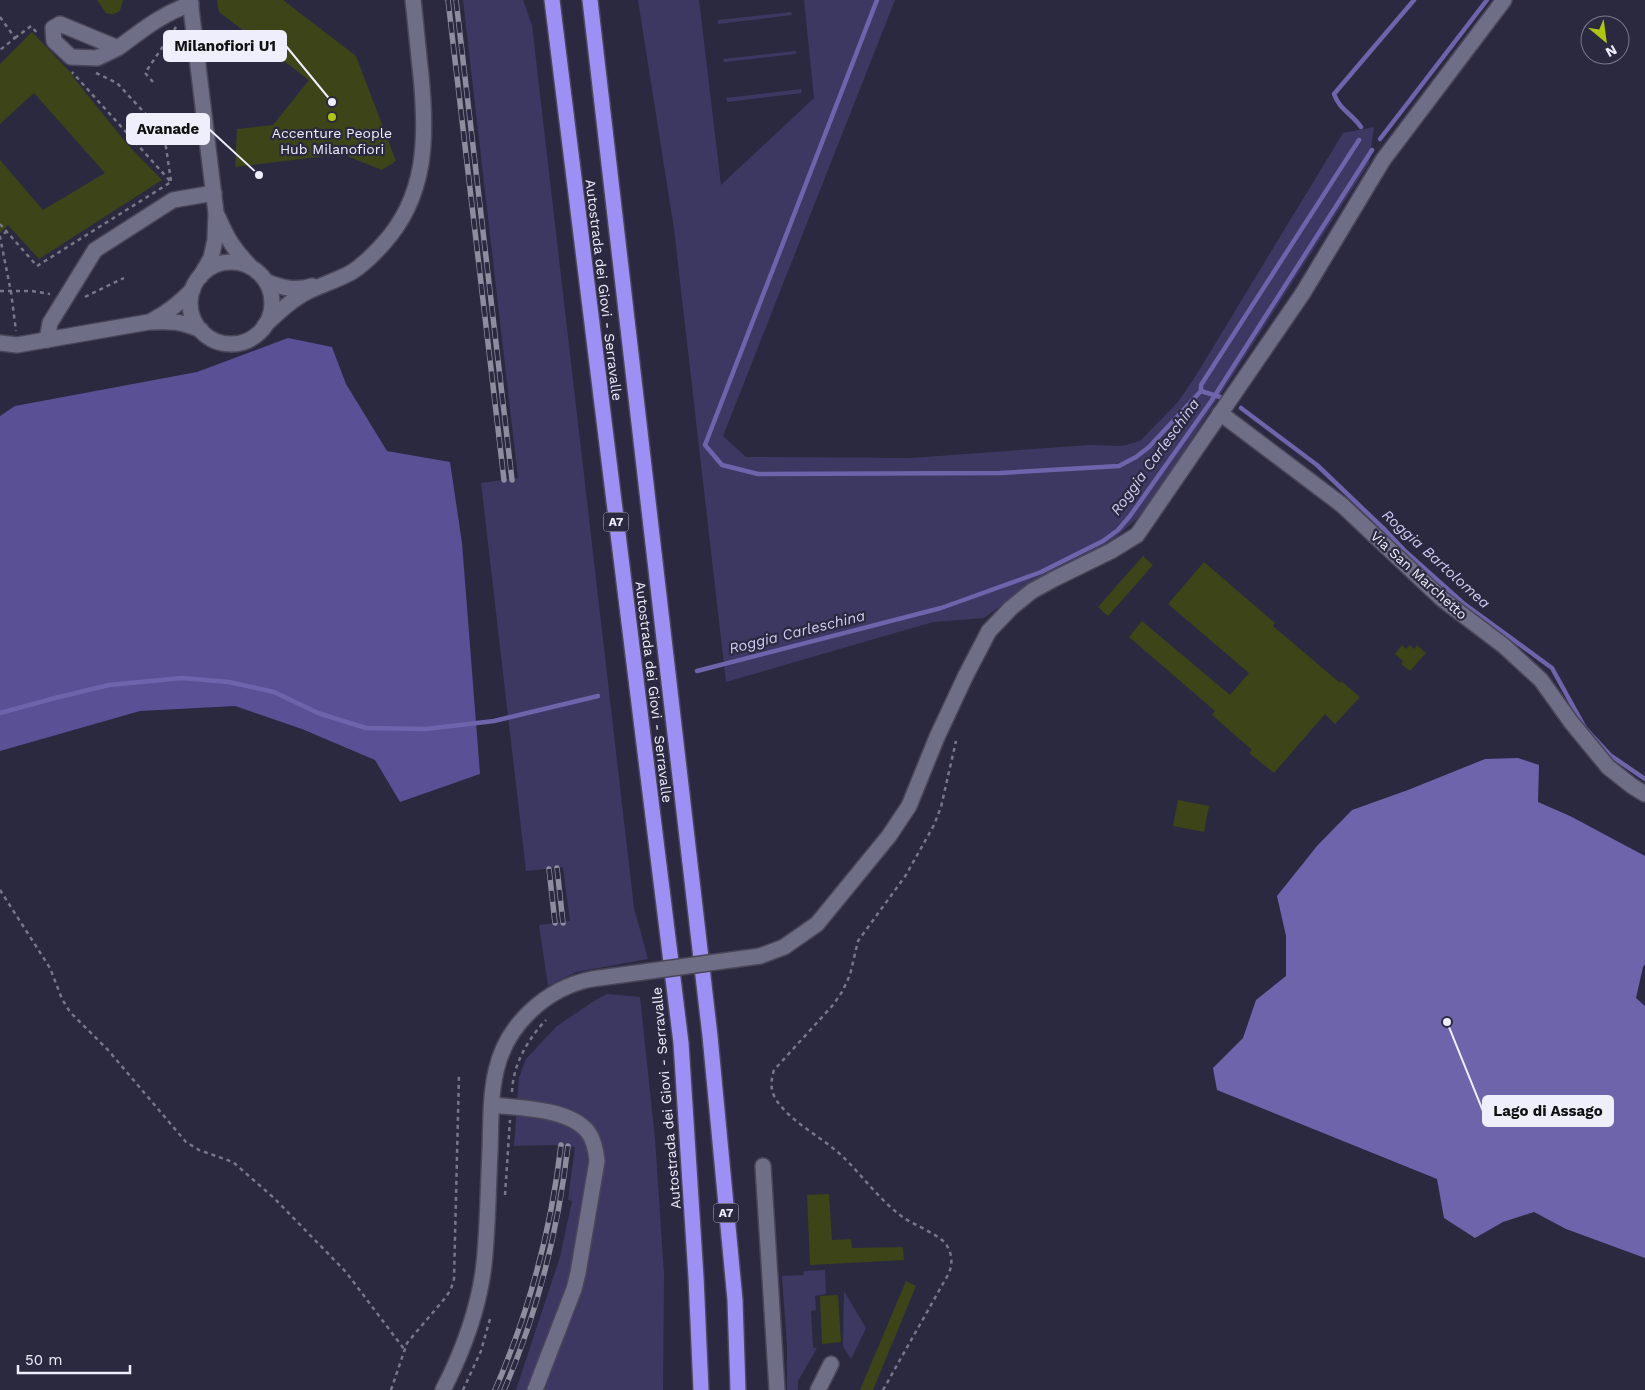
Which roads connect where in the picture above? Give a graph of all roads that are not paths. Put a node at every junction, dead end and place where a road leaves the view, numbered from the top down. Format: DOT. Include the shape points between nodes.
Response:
graph roads {
  1 [pos="414,0"];
  2 [pos="552,0"];
  3 [pos="590,0"];
  4 [pos="1504,0"];
  5 [pos="190,2"];
  6 [pos="118,48"];
  7 [pos="214,193"];
  8 [pos="216,213"];
  9 [pos="251,267"];
  10 [pos="267,282"];
  11 [pos="328,282"];
  12 [pos="196,283"];
  13 [pos="149,322"];
  14 [pos="265,325"];
  15 [pos="201,330"];
  16 [pos="47,340"];
  17 [pos="0,343"];
  18 [pos="1220,413"];
  19 [pos="1645,794"];
  20 [pos="492,1105"];
  21 [pos="763,1166"];
  22 [pos="831,1364"];
  23 [pos="443,1390"];
  24 [pos="535,1390"];
  25 [pos="701,1390"];
  26 [pos="738,1390"];
  27 [pos="777,1390"];
  28 [pos="818,1390"];
  1 -- 11 [label="street" via="424,117 423,160 418,181 393,234 352,272"];
  2 -- 25 [label="highway, Autostrada dei Giovi - Serravalle / A7" via="681,1043"];
  3 -- 26 [label="highway, Autostrada dei Giovi - Serravalle / A7" via="710,1036 734,1300"];
  4 -- 18 [label="street" via="1383,160 1302,293"];
  5 -- 6 [label="street" via="167,13"];
  5 -- 7 [label="street"];
  7 -- 8 [label="street"];
  7 -- 16 [label="street" via="173,200 95,250 50,323"];
  8 -- 9 [label="street" via="231,245"];
  8 -- 12 [label="street" via="212,258"];
  9 -- 10 [label="street"];
  9 -- 12 [label="street" via="238,262 224,262 210,268"];
  10 -- 11 [label="street" via="301,289"];
  10 -- 14 [label="street" via="272,304"];
  11 -- 14 [label="street" via="288,304"];
  12 -- 13 [label="street" via="181,302"];
  12 -- 15 [label="street" via="190,300 191,311"];
  13 -- 15 [label="street" via="186,323"];
  13 -- 16 [label="street"];
  14 -- 15 [label="street" via="257,334 234,343 210,338"];
  16 -- 17 [label="street" via="17,345"];
  18 -- 19 [label="street, Via San Marchetto" via="1342,505 1442,599 1504,646 1541,680 1608,767"];
  18 -- 20 [label="street, bridge" via="1137,535 1032,591 989,631 937,737 909,806 889,836 817,924 784,947 760,956 592,979 555,992 531,1010 512,1033 496,1069"];
  20 -- 23 [label="street" via="484,1267 465,1341"];
  20 -- 24 [label="street" via="567,1117 588,1132 597,1161 574,1289"];
  21 -- 27 [label="street"];
  22 -- 28 [label="street"];
}
